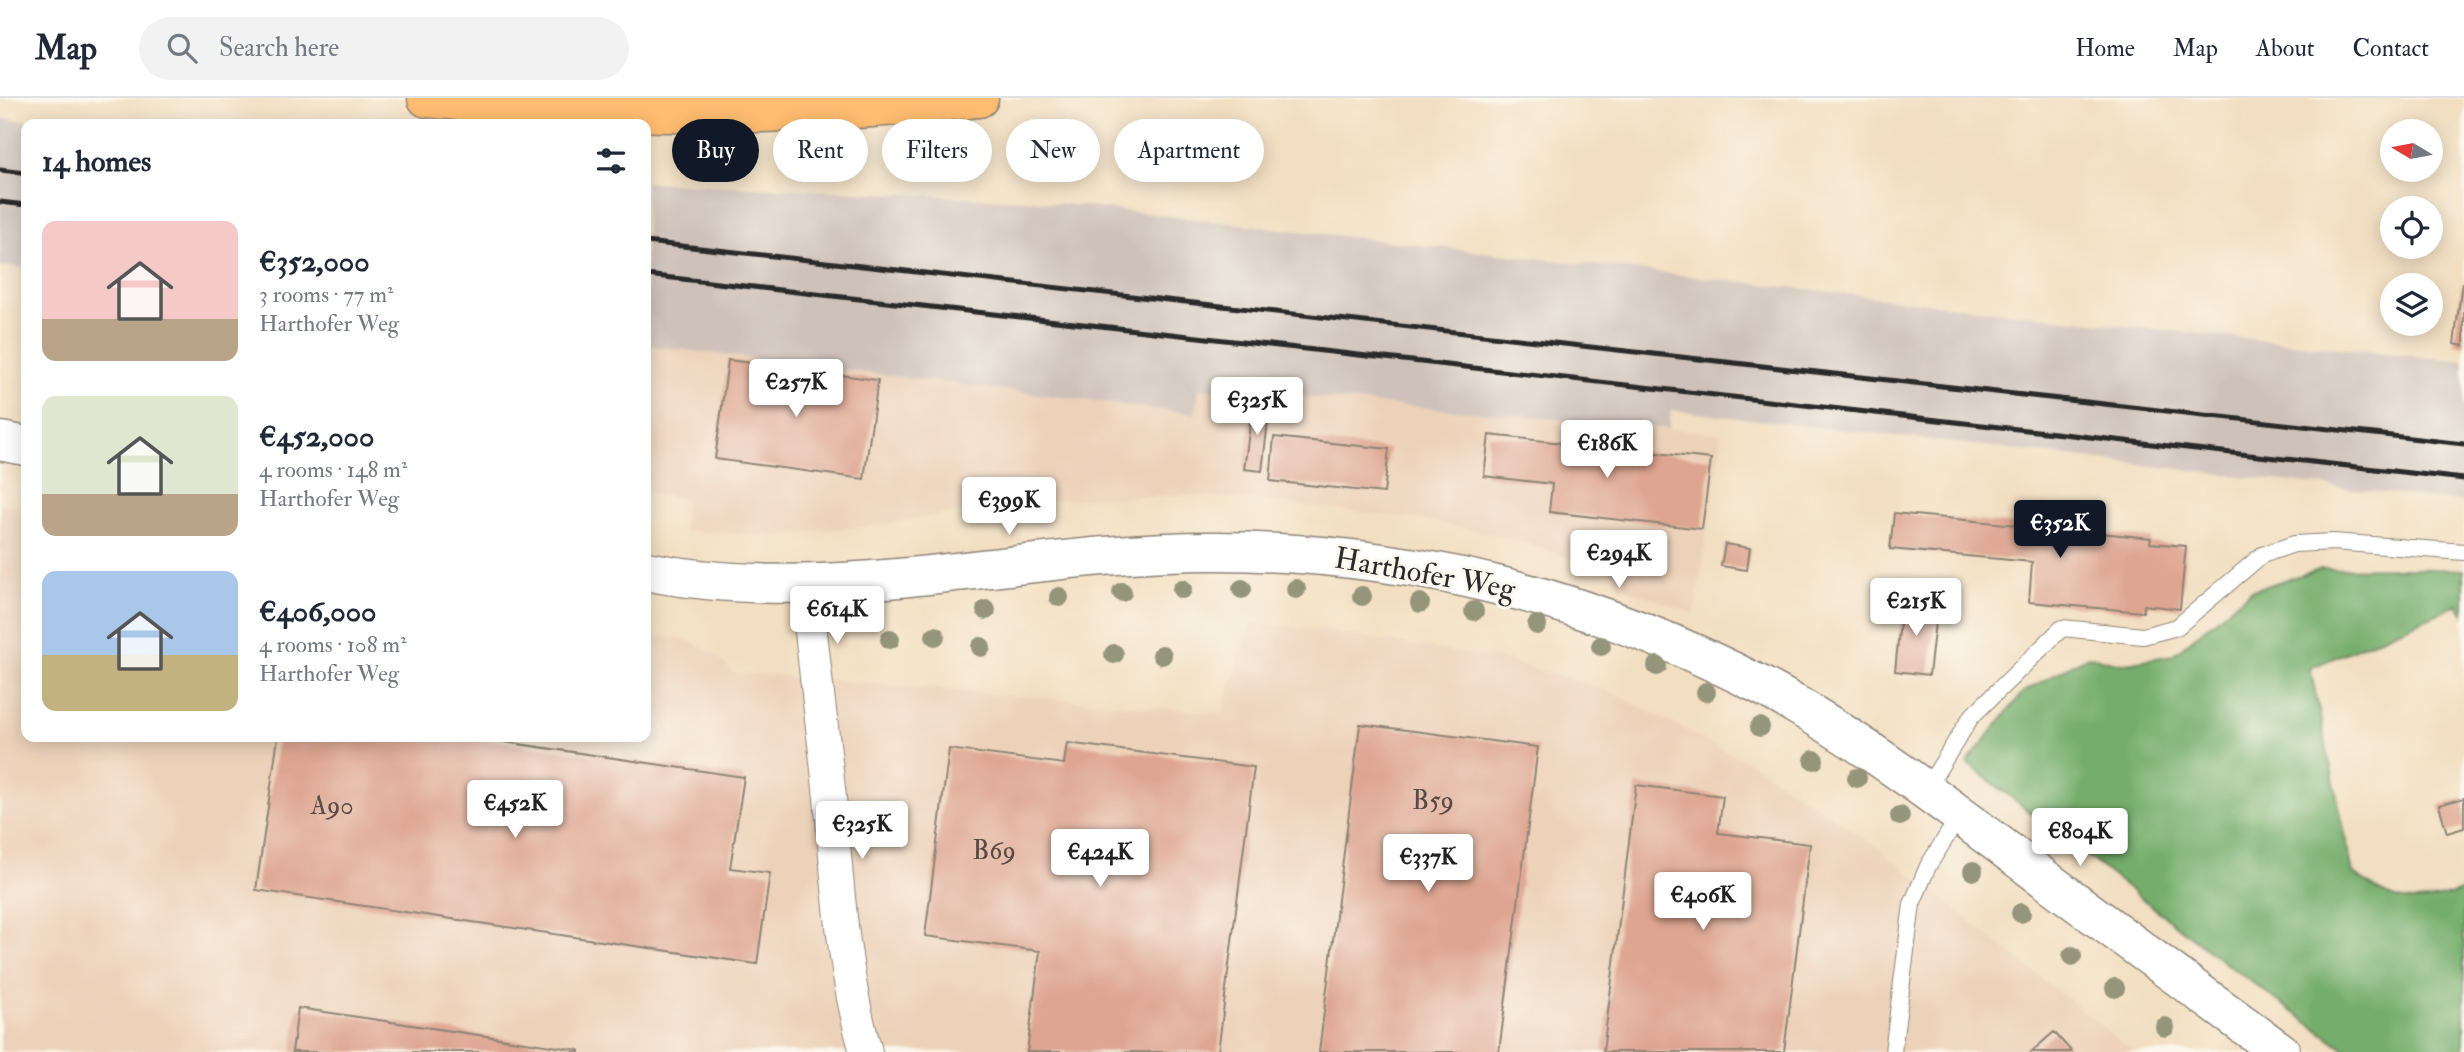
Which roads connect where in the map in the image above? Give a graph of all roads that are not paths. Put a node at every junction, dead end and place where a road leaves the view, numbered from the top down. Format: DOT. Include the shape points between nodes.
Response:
graph roads {
  1 [pos="426,98"];
  2 [pos="979,98"];
  3 [pos="0,440"];
  4 [pos="21,445"];
  5 [pos="2464,552"];
  6 [pos="651,572"];
  7 [pos="807,586"];
  8 [pos="1925,791"];
  9 [pos="1961,815"];
  10 [pos="866,1052"];
  11 [pos="1893,1052"];
  12 [pos="2281,1052"];
  1 -- 2 [label="main road" via="543,110 762,115"];
  3 -- 4 [label="street"];
  5 -- 8 [label="lane" via="2333,542 2294,544 2262,555 2177,627 2143,636 2062,628 1971,717"];
  6 -- 7 [label="street, Harthofer Weg" via="700,580"];
  7 -- 8 [label="street, Harthofer Weg" via="1148,552 1201,551 1298,553 1453,574 1513,586 1605,617 1710,661 1859,744"];
  7 -- 10 [label="street" via="848,983"];
  8 -- 9 [label="street, Harthofer Weg"];
  9 -- 11 [label="lane" via="1928,866 1912,904"];
  9 -- 12 [label="street, Harthofer Weg"];
}
